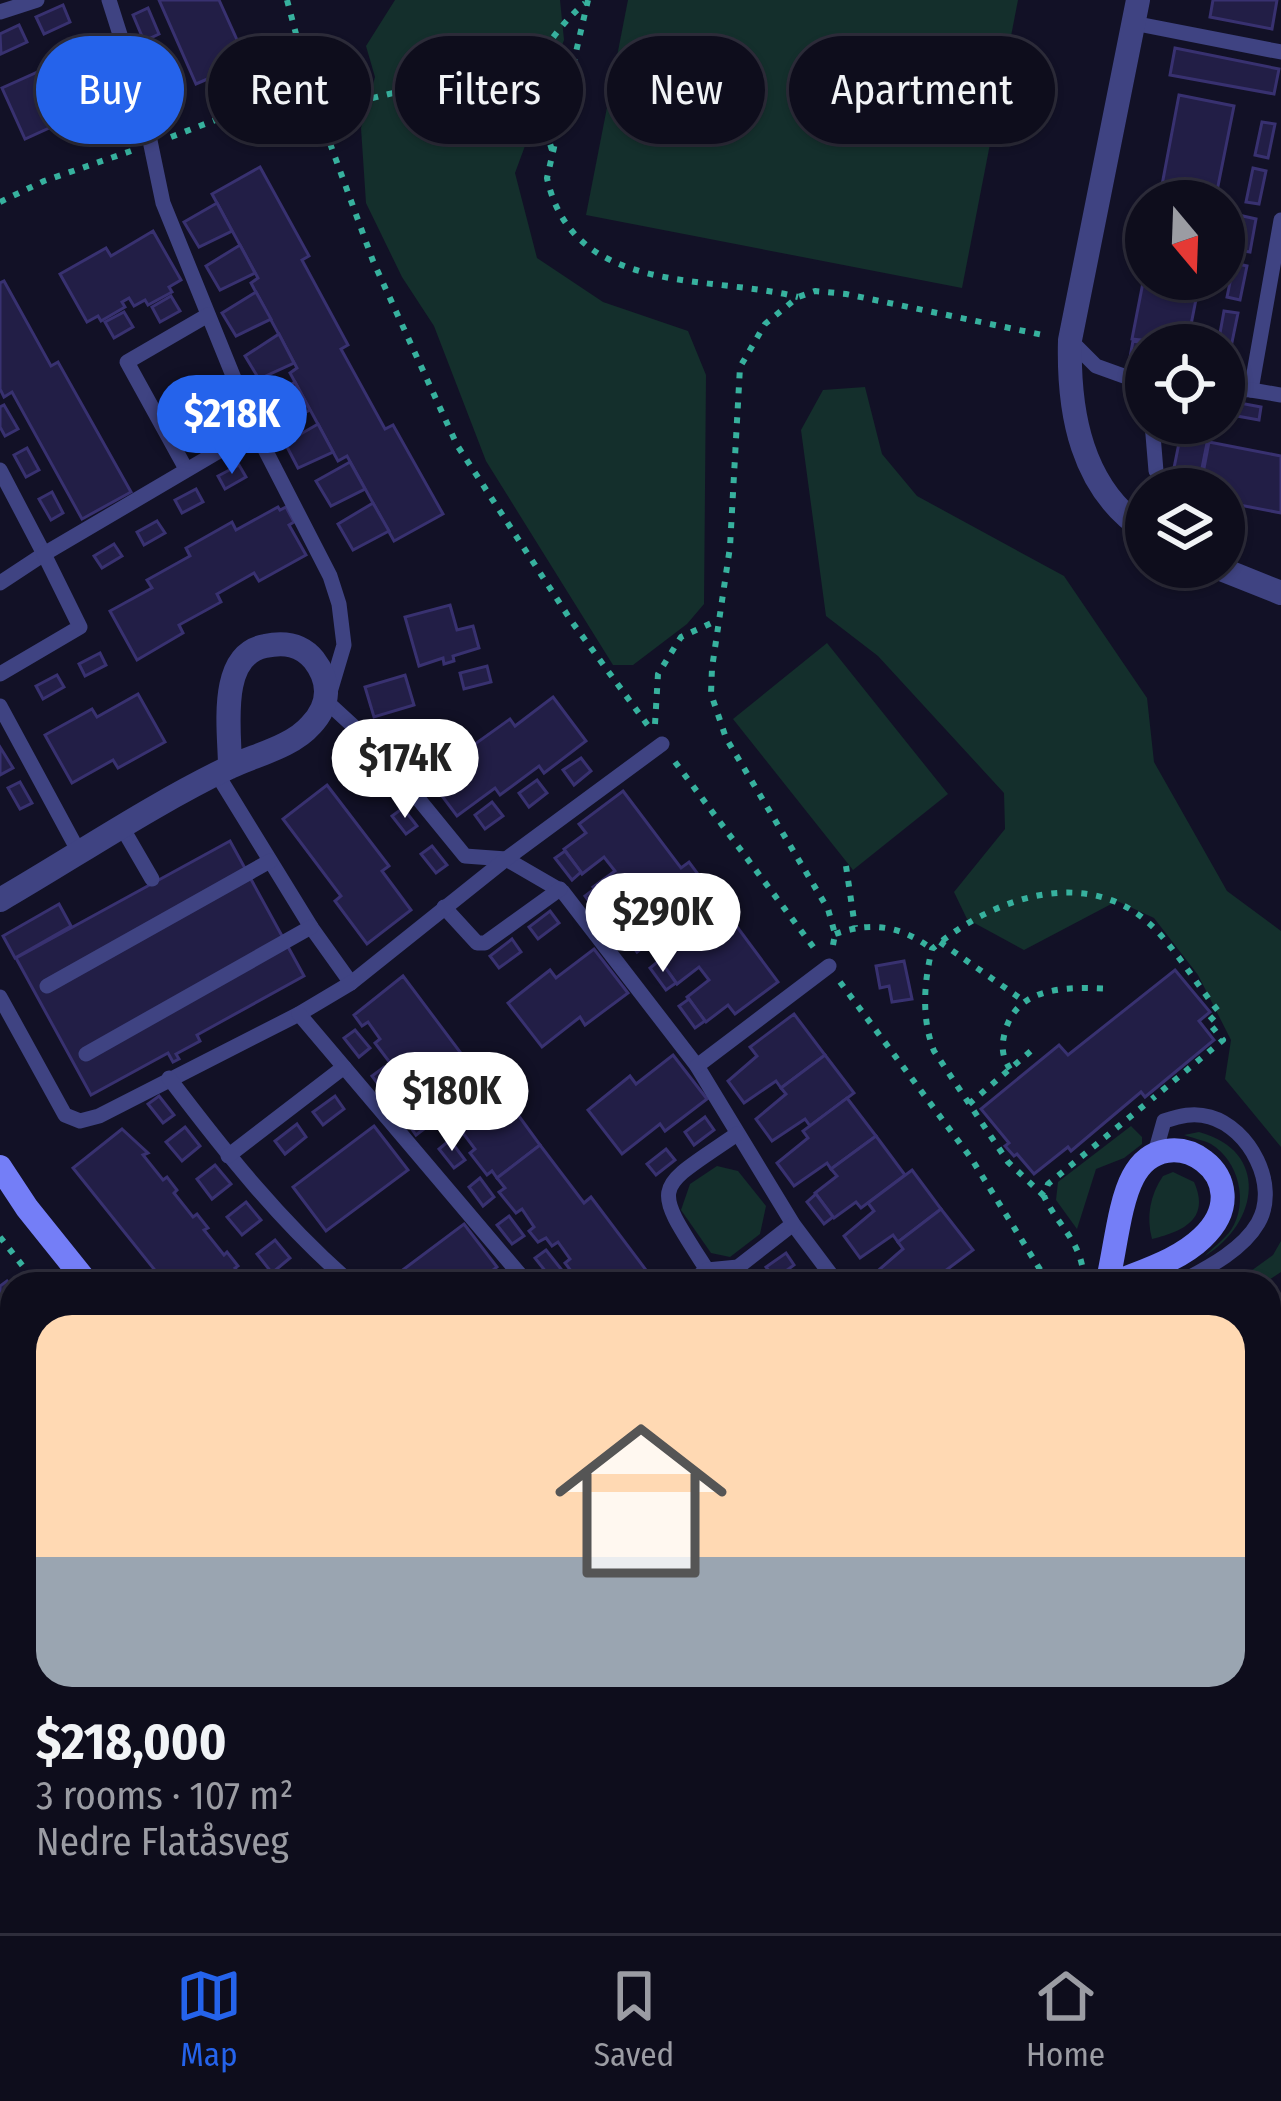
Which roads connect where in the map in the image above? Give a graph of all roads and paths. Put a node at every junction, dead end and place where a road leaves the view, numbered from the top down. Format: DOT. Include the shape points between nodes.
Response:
graph roads {
  1 [pos="37,0"];
  2 [pos="109,0"];
  3 [pos="287,0"];
  4 [pos="588,0"];
  5 [pos="1136,11"];
  6 [pos="0,12"];
  7 [pos="297,36"];
  8 [pos="557,36"];
  9 [pos="1281,52"];
  10 [pos="330,144"];
  11 [pos="550,144"];
  12 [pos="553,153"];
  13 [pos="1281,220"];
  14 [pos="799,297"];
  15 [pos="208,315"];
  16 [pos="1070,340"];
  17 [pos="1125,376"];
  18 [pos="1245,390"];
  19 [pos="1251,390"];
  20 [pos="1281,395"];
  21 [pos="255,430"];
  22 [pos="186,469"];
  23 [pos="0,470"];
  24 [pos="1125,514"];
  25 [pos="44,554"];
  26 [pos="1245,579"];
  27 [pos="0,583"];
  28 [pos="1281,593"];
  29 [pos="718,620"];
  30 [pos="0,674"];
  31 [pos="327,702"];
  32 [pos="0,706"];
  33 [pos="658,739"];
  34 [pos="223,771"];
  35 [pos="123,829"];
  36 [pos="80,854"];
  37 [pos="506,859"];
  38 [pos="270,861"];
  39 [pos="846,866"];
  40 [pos="152,878"];
  41 [pos="560,890"];
  42 [pos="0,900"];
  43 [pos="444,907"];
  44 [pos="311,927"];
  45 [pos="855,927"];
  46 [pos="835,934"];
  47 [pos="940,942"];
  48 [pos="932,949"];
  49 [pos="829,966"];
  50 [pos="351,982"];
  51 [pos="46,986"];
  52 [pos="1111,989"];
  53 [pos="0,997"];
  54 [pos="1024,1001"];
  55 [pos="299,1014"];
  56 [pos="1032,1050"];
  57 [pos="86,1054"];
  58 [pos="697,1066"];
  59 [pos="344,1067"];
  60 [pos="1010,1069"];
  61 [pos="169,1078"];
  62 [pos="1149,1102"];
  63 [pos="970,1104"];
  64 [pos="1164,1121"];
  65 [pos="737,1135"];
  66 [pos="1155,1153"];
  67 [pos="228,1156"];
  68 [pos="0,1167"];
  69 [pos="1044,1196"];
  70 [pos="793,1224"];
  71 [pos="0,1237"];
  72 [pos="707,1270"];
  73 [pos="28,1272"];
  74 [pos="79,1272"];
  75 [pos="338,1272"];
  76 [pos="518,1272"];
  77 [pos="704,1272"];
  78 [pos="829,1272"];
  79 [pos="1042,1272"];
  80 [pos="1080,1272"];
  81 [pos="1112,1272"];
  82 [pos="1139,1272"];
  83 [pos="1195,1272"];
  1 -- 6 [label="lane"];
  2 -- 15 [label="lane" via="164,203"];
  3 -- 7 [label="path"];
  4 -- 8 [label="path"];
  4 -- 12 [label="path"];
  5 -- 9 [label="lane"];
  5 -- 16 [label="street"];
  10 -- 33 [label="path" via="373,261 457,445"];
  11 -- 12 [label="path"];
  12 -- 14 [label="path" via="552,202 592,251 668,279"];
  13 -- 19 [label="lane"];
  14 -- 16 [label="path" via="846,294"];
  14 -- 29 [label="path" via="765,324 740,368"];
  15 -- 21 [label="lane"];
  15 -- 22 [label="lane" via="127,362"];
  16 -- 17 [label="lane" via="1096,366"];
  16 -- 24 [label="street" via="1068,394 1081,448"];
  18 -- 19 [label="lane"];
  19 -- 20 [label="lane"];
  21 -- 22 [label="lane"];
  21 -- 31 [label="lane" via="339,604 344,645"];
  22 -- 25 [label="lane"];
  23 -- 25 [label="lane"];
  25 -- 27 [label="lane"];
  25 -- 30 [label="lane" via="80,627"];
  26 -- 28 [label="street"];
  29 -- 33 [label="path" via="681,637 658,674"];
  29 -- 46 [label="path" via="711,694 726,738 828,909"];
  31 -- 34 [label="street" via="309,728"];
  31 -- 34 [label="street" via="325,674 308,652 284,642 256,647 229,693"];
  31 -- 37 [label="lane" via="376,747 465,856"];
  32 -- 36 [label="lane"];
  33 -- 37 [label="lane"];
  33 -- 49 [label="path"];
  34 -- 35 [label="street"];
  34 -- 38 [label="lane"];
  35 -- 36 [label="street"];
  35 -- 40 [label="lane"];
  36 -- 42 [label="street"];
  37 -- 41 [label="lane"];
  37 -- 43 [label="lane"];
  38 -- 44 [label="lane"];
  38 -- 51 [label="lane"];
  39 -- 45 [label="path"];
  41 -- 43 [label="lane" via="485,943"];
  41 -- 58 [label="lane"];
  43 -- 50 [label="lane"];
  44 -- 50 [label="lane"];
  44 -- 57 [label="lane"];
  45 -- 46 [label="path"];
  45 -- 48 [label="path" via="909,932"];
  46 -- 49 [label="path"];
  47 -- 48 [label="path"];
  47 -- 54 [label="path"];
  47 -- 62 [label="path" via="986,910 1056,892 1107,899 1154,928 1219,1012 1208,1022 1223,1040"];
  48 -- 63 [label="path" via="924,980 927,1033"];
  49 -- 58 [label="lane"];
  49 -- 79 [label="path" via="971,1158"];
  50 -- 55 [label="lane"];
  52 -- 54 [label="path" via="1065,987"];
  53 -- 61 [label="lane" via="65,1115 80,1121"];
  54 -- 60 [label="path" via="1006,1024"];
  55 -- 59 [label="lane"];
  55 -- 61 [label="lane"];
  56 -- 60 [label="path"];
  58 -- 65 [label="lane"];
  59 -- 67 [label="lane"];
  59 -- 76 [label="lane"];
  60 -- 63 [label="path"];
  61 -- 67 [label="lane"];
  62 -- 64 [label="path"];
  62 -- 69 [label="path" via="1048,1184"];
  63 -- 69 [label="path" via="1008,1162"];
  64 -- 66 [label="lane"];
  64 -- 83 [label="lane" via="1186,1114 1220,1121 1251,1148 1264,1184 1262,1214 1250,1234"];
  65 -- 70 [label="lane"];
  65 -- 72 [label="lane" via="678,1174 667,1191 667,1207"];
  66 -- 81 [label="street" via="1134,1173"];
  66 -- 82 [label="street" via="1177,1150 1214,1167 1223,1204 1201,1240"];
  67 -- 75 [label="lane"];
  68 -- 74 [label="street"];
  69 -- 80 [label="path" via="1076,1242"];
  70 -- 72 [label="lane" via="738,1267"];
  70 -- 78 [label="lane"];
  71 -- 73 [label="path"];
  72 -- 77 [label="lane"];
}
